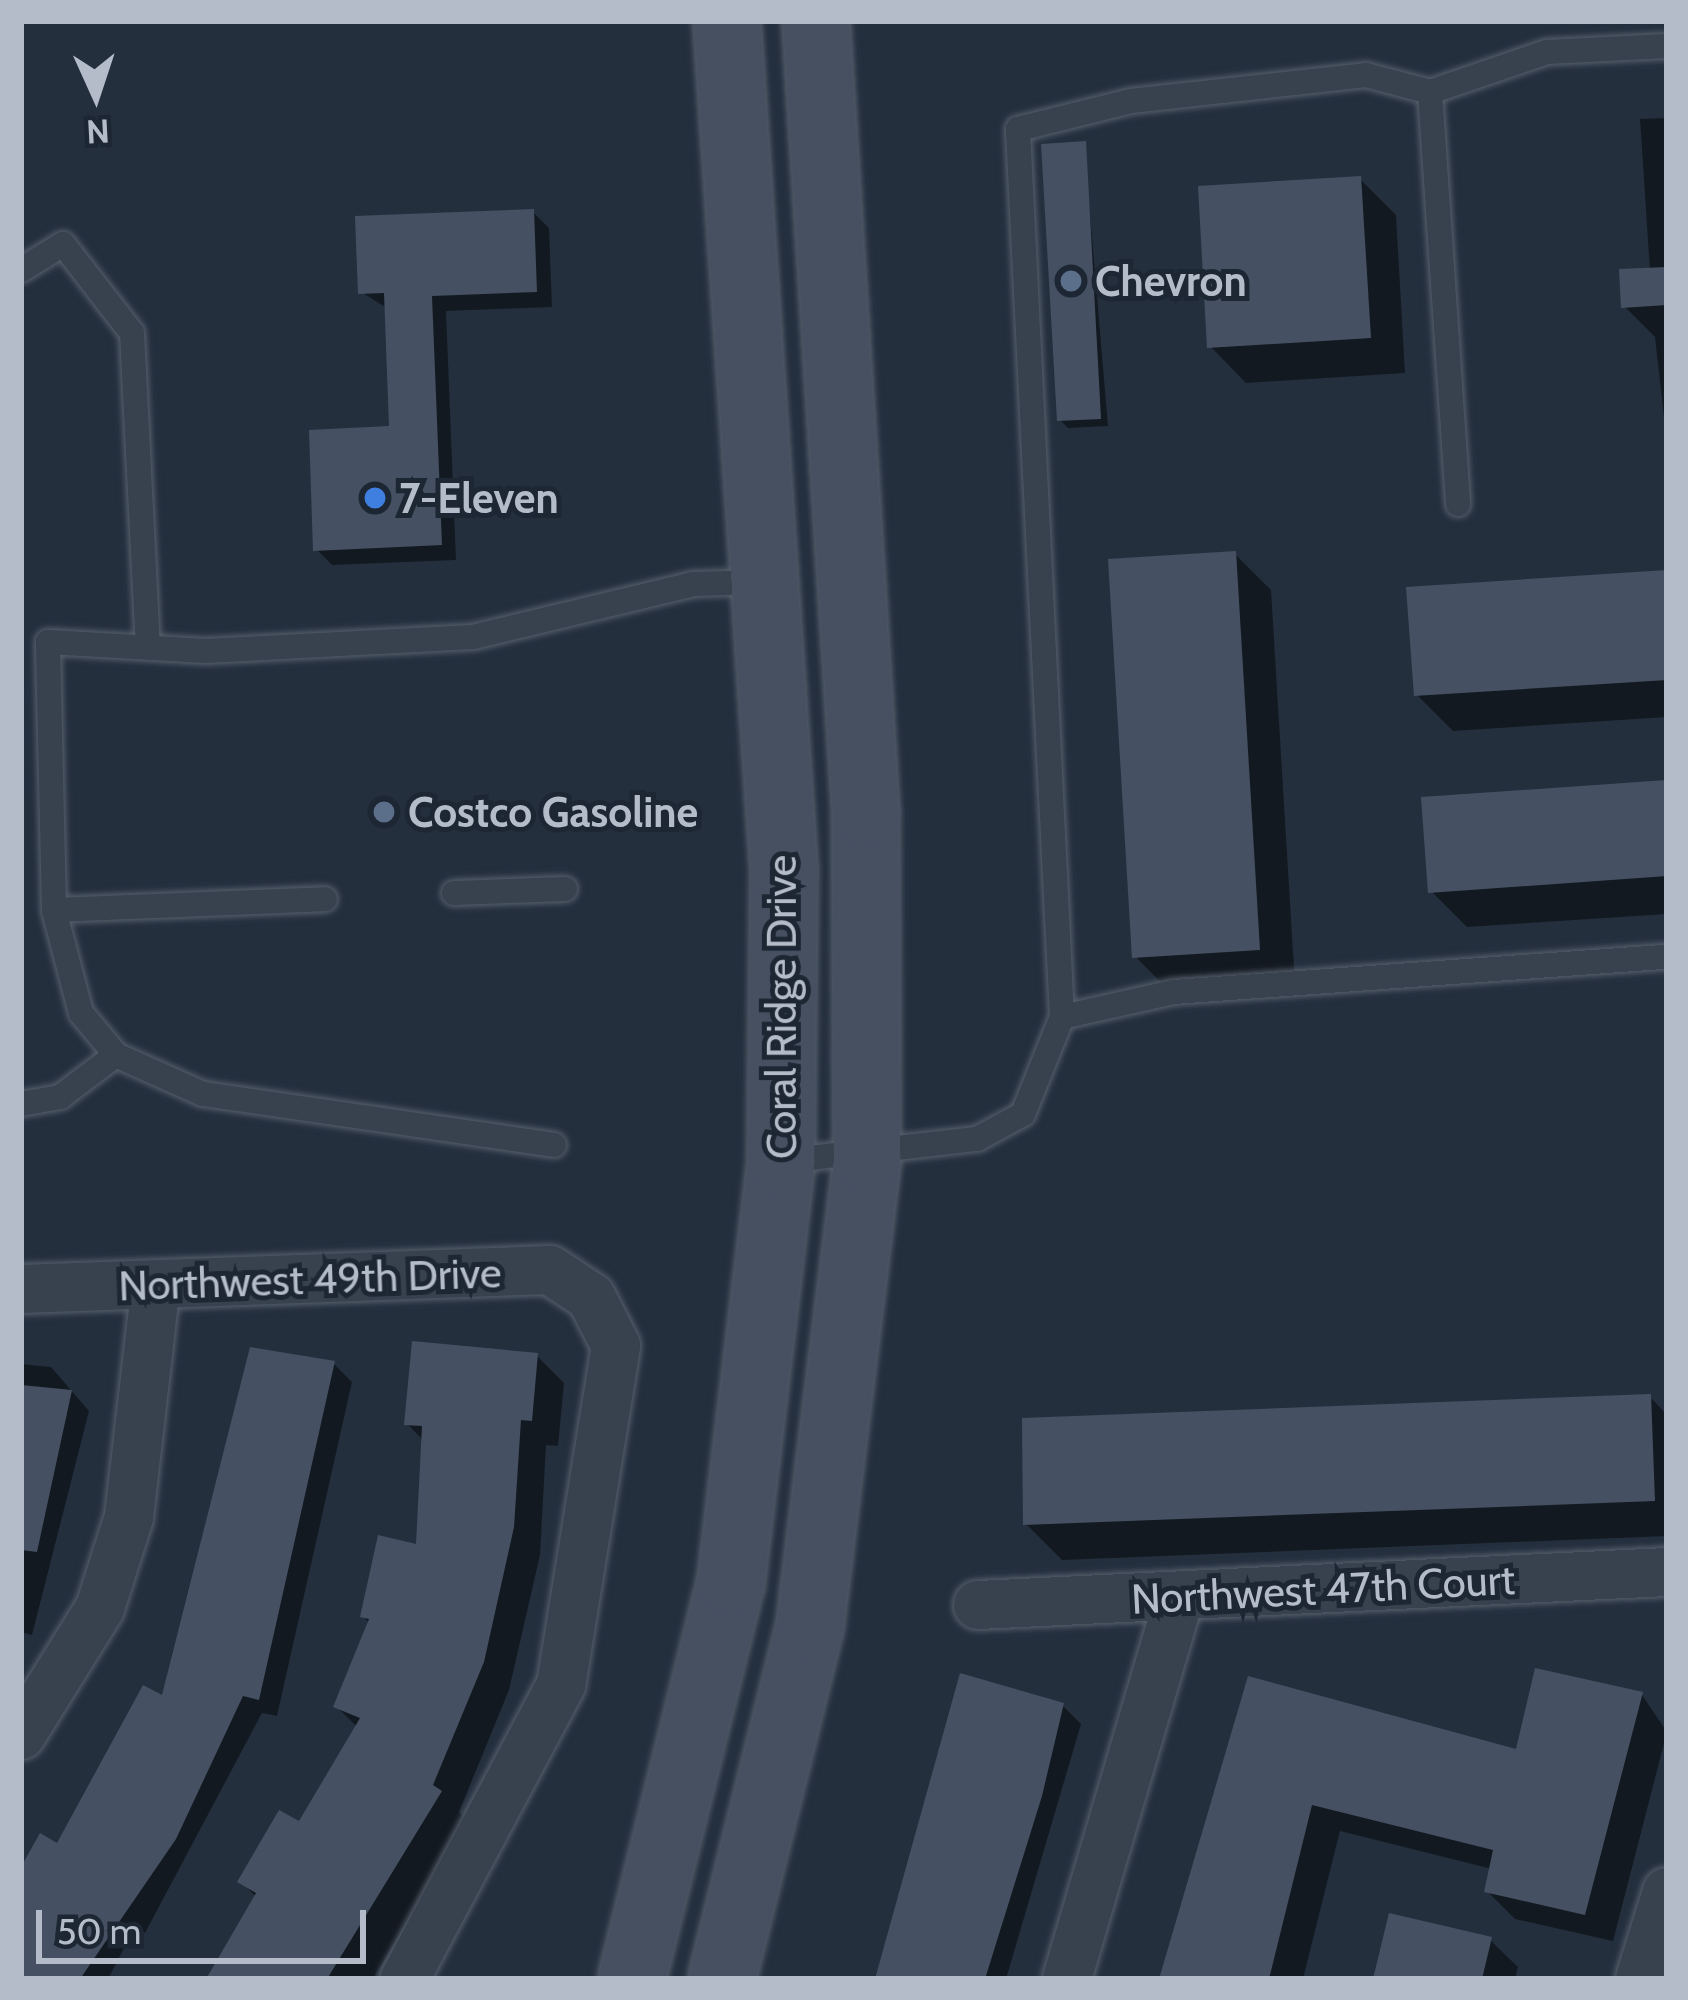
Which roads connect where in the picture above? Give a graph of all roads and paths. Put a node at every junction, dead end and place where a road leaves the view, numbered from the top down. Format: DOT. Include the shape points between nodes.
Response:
graph roads {
  1 [pos="727,21"];
  2 [pos="816,21"];
  3 [pos="1667,46"];
  4 [pos="1430,92"];
  5 [pos="21,270"];
  6 [pos="1458,505"];
  7 [pos="764,582"];
  8 [pos="148,646"];
  9 [pos="565,889"];
  10 [pos="454,893"];
  11 [pos="325,898"];
  12 [pos="54,910"];
  13 [pos="1667,957"];
  14 [pos="1062,1017"];
  15 [pos="116,1055"];
  16 [pos="21,1104"];
  17 [pos="554,1145"];
  18 [pos="867,1159"];
  19 [pos="781,1161"];
  20 [pos="156,1285"];
  21 [pos="21,1289"];
  22 [pos="1667,1572"];
  23 [pos="1179,1598"];
  24 [pos="978,1604"];
  25 [pos="21,1735"];
  26 [pos="1667,1892"];
  27 [pos="405,1979"];
  28 [pos="632,1979"];
  29 [pos="722,1979"];
  30 [pos="1067,1979"];
  31 [pos="1640,1979"];
  1 -- 7 [label="main road, Coral Ridge Drive"];
  2 -- 18 [label="main road, Coral Ridge Drive" via="866,814"];
  3 -- 4 [label="lane" via="1547,52"];
  4 -- 6 [label="lane"];
  4 -- 14 [label="lane" via="1366,75 1131,101 1018,129"];
  5 -- 8 [label="lane" via="64,244 132,333"];
  7 -- 8 [label="lane" via="693,584 473,637"];
  7 -- 19 [label="main road, Coral Ridge Drive" via="784,869"];
  8 -- 12 [label="lane" via="48,642"];
  9 -- 10 [label="lane"];
  11 -- 12 [label="lane"];
  12 -- 15 [label="lane" via="81,1013"];
  13 -- 14 [label="lane" via="1174,992"];
  14 -- 18 [label="lane" via="1024,1114 977,1139"];
  15 -- 16 [label="lane" via="60,1097"];
  15 -- 17 [label="lane" via="203,1094"];
  18 -- 19 [label="lane"];
  18 -- 29 [label="main road, Coral Ridge Drive" via="810,1626"];
  19 -- 28 [label="main road, Coral Ridge Drive" via="730,1582"];
  20 -- 21 [label="street, Northwest 49th Drive"];
  20 -- 25 [label="street" via="129,1517 100,1608"];
  20 -- 27 [label="street, Northwest 49th Drive" via="550,1270 591,1297 616,1346 561,1685"];
  22 -- 23 [label="street, Northwest 47th Court"];
  23 -- 24 [label="street, Northwest 47th Court"];
  23 -- 30 [label="street"];
  26 -- 31 [label="street"];
}
